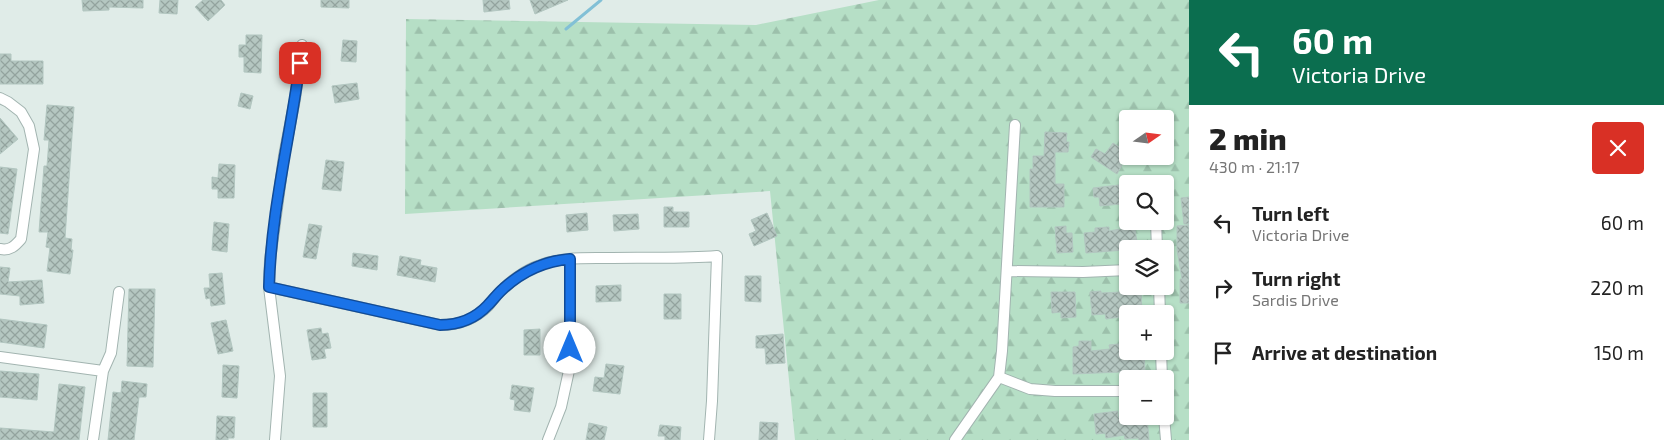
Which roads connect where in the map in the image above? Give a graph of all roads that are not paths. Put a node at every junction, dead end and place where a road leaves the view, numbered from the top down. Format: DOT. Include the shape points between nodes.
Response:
graph roads {
  1 [pos="302,46"];
  2 [pos="0,98"];
  3 [pos="1015,124"];
  4 [pos="0,249"];
  5 [pos="570,259"];
  6 [pos="1119,270"];
  7 [pos="1007,271"];
  8 [pos="269,287"];
  9 [pos="118,292"];
  10 [pos="0,357"];
  11 [pos="103,371"];
  12 [pos="999,377"];
  13 [pos="1119,391"];
  14 [pos="1165,425"];
  15 [pos="93,440"];
  16 [pos="275,440"];
  17 [pos="548,440"];
  18 [pos="709,440"];
  19 [pos="954,440"];
  20 [pos="1166,440"];
  1 -- 8 [label="street" via="270,260"];
  2 -- 4 [label="street" via="21,112 29,126 34,149 21,239 15,246"];
  3 -- 7 [label="street"];
  5 -- 8 [label="street" via="537,266 503,288 471,319 454,325 440,325"];
  5 -- 17 [label="street" via="570,366 561,407"];
  5 -- 18 [label="street" via="717,256"];
  6 -- 7 [label="street"];
  7 -- 12 [label="street"];
  8 -- 16 [label="street" via="280,376"];
  9 -- 11 [label="street" via="111,353"];
  10 -- 11 [label="street"];
  11 -- 15 [label="street"];
  12 -- 13 [label="street" via="1030,389"];
  12 -- 19 [label="street"];
  14 -- 20 [label="street"];
}
